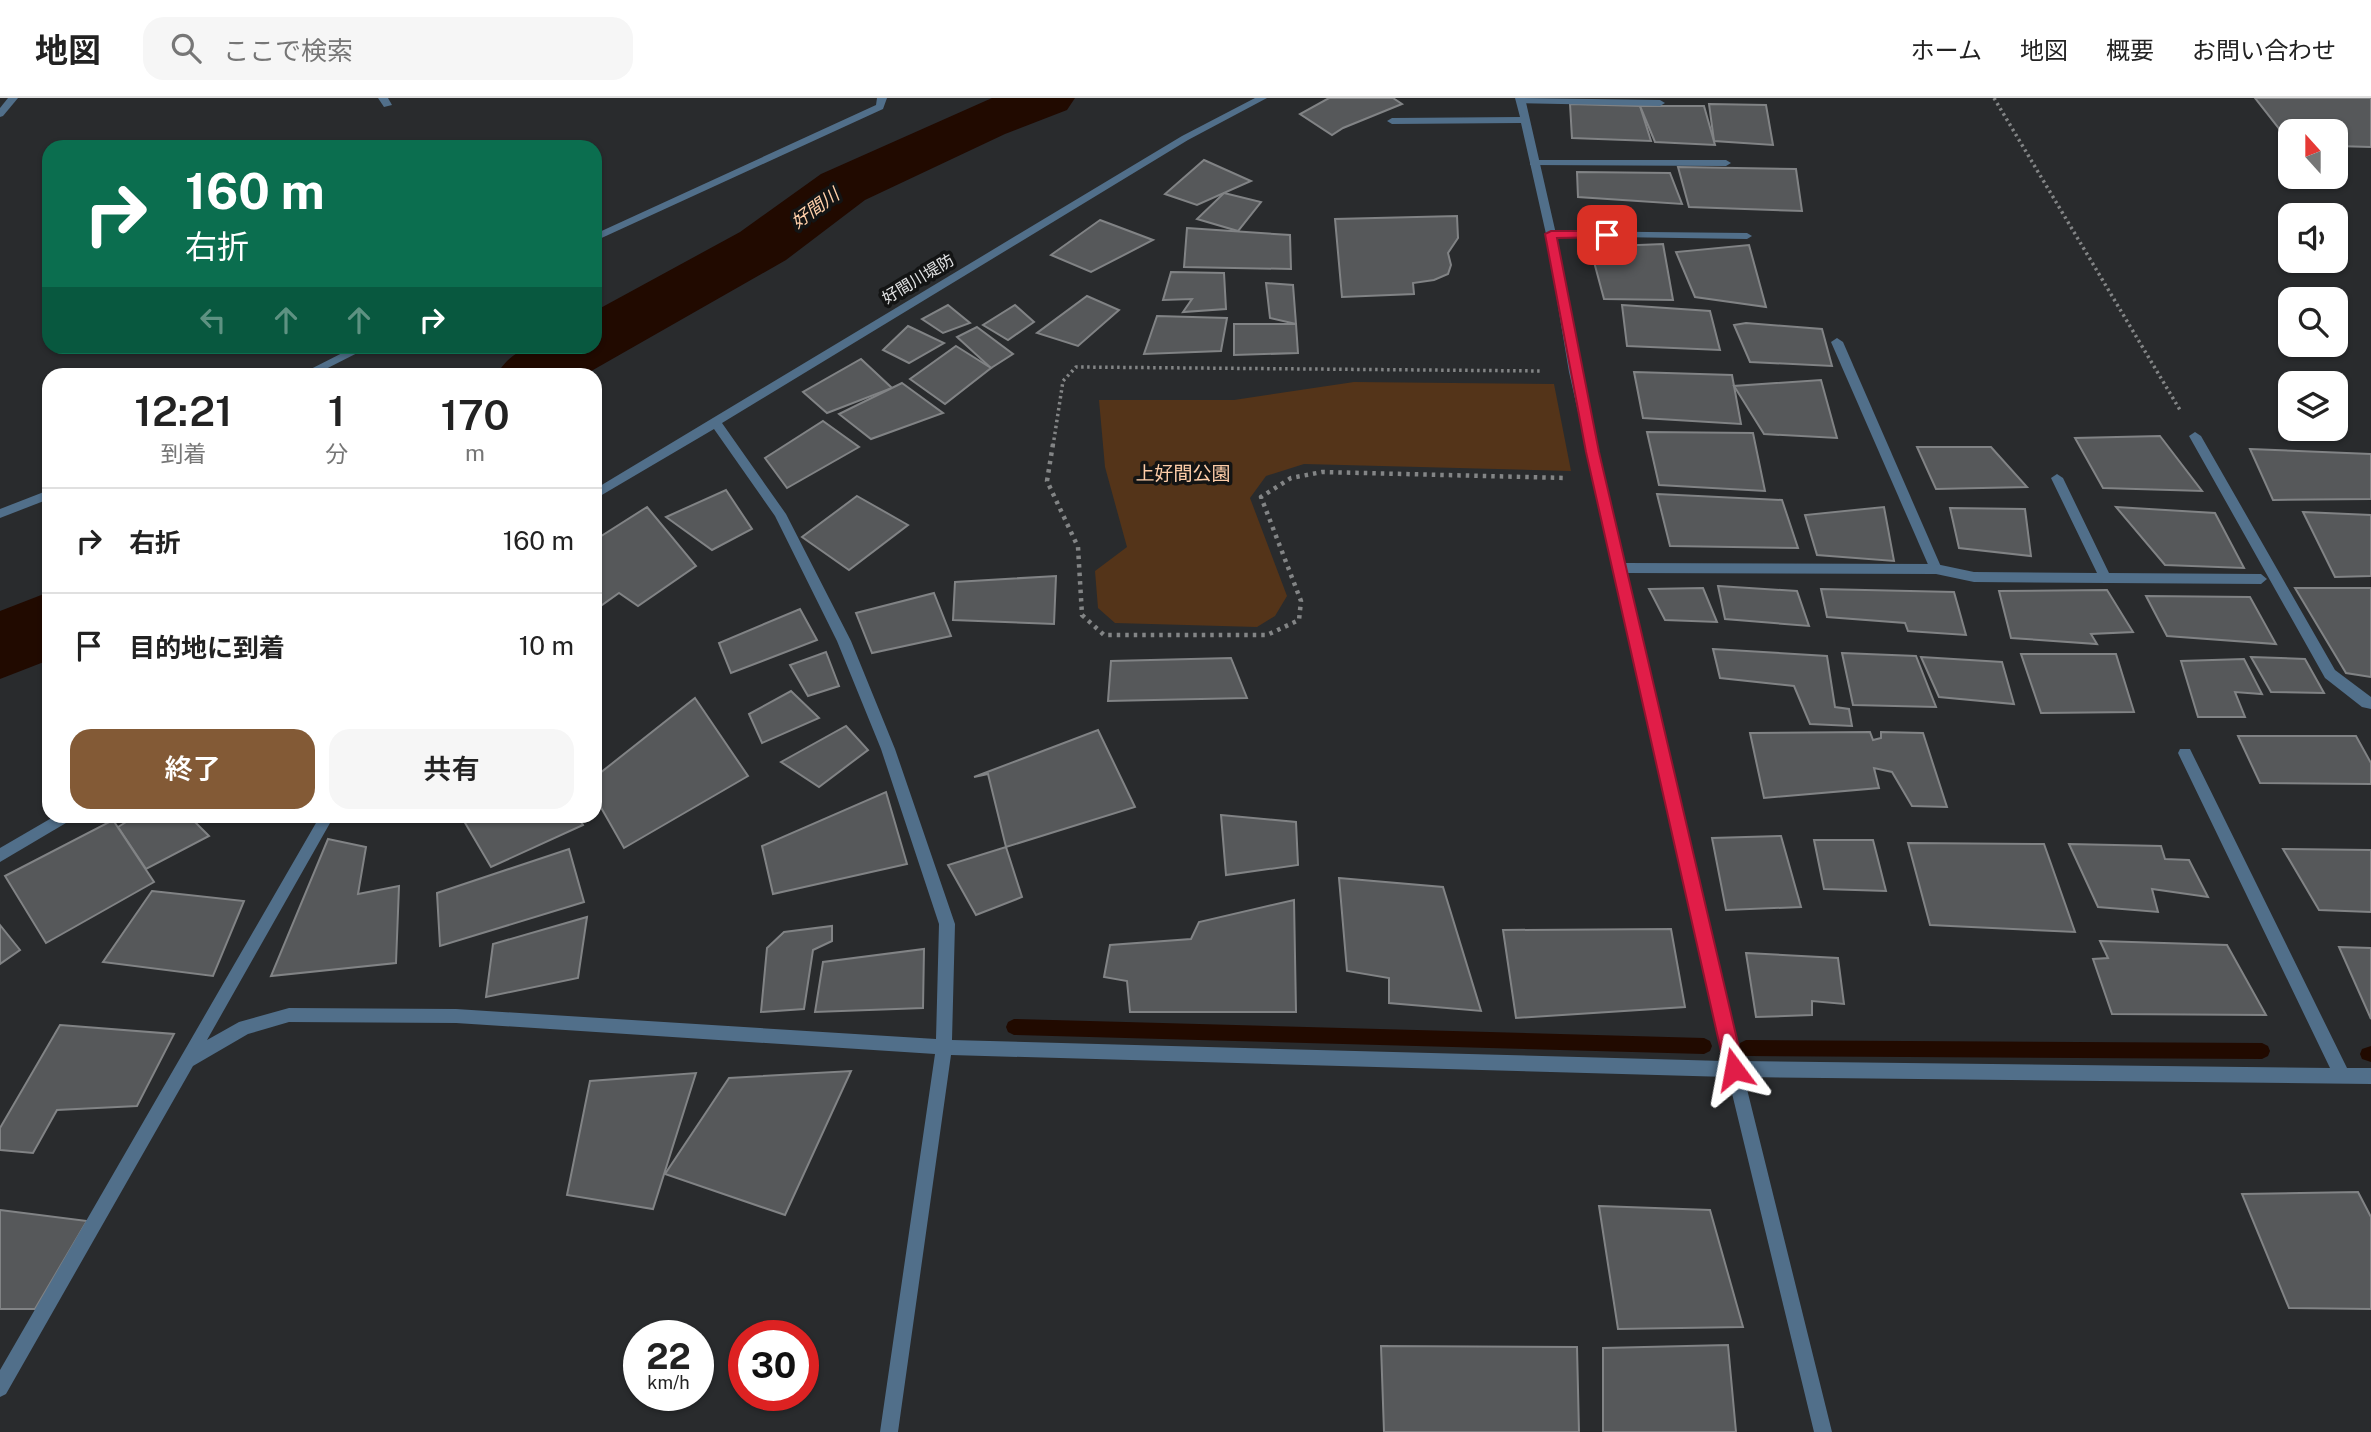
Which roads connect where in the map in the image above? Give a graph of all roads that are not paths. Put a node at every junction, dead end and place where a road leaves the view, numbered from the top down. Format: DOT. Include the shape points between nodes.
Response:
graph roads {
  1 [pos="13,98"];
  2 [pos="882,98"];
  3 [pos="1262,98"];
  4 [pos="1520,100"];
  5 [pos="1660,103"];
  6 [pos="0,114"];
  7 [pos="1524,120"];
  8 [pos="1392,121"];
  9 [pos="1533,163"];
  10 [pos="1726,163"];
  11 [pos="1551,234"];
  12 [pos="602,235"];
  13 [pos="1746,236"];
  14 [pos="1837,342"];
  15 [pos="349,354"];
  16 [pos="320,368"];
  17 [pos="716,423"];
  18 [pos="2195,436"];
  19 [pos="2057,478"];
  20 [pos="602,491"];
  21 [pos="42,497"];
  22 [pos="0,514"];
  23 [pos="1619,568"];
  24 [pos="1936,569"];
  25 [pos="2105,578"];
  26 [pos="2261,579"];
  27 [pos="2371,703"];
  28 [pos="2185,753"];
  29 [pos="54,823"];
  30 [pos="323,823"];
  31 [pos="0,856"];
  32 [pos="944,1047"];
  33 [pos="185,1062"];
  34 [pos="1734,1069"];
  35 [pos="2342,1075"];
  36 [pos="2371,1076"];
  37 [pos="0,1388"];
  38 [pos="888,1432"];
  39 [pos="1822,1432"];
  1 -- 6 [label="street"];
  2 -- 12 [label="street" via="880,107"];
  3 -- 17 [label="street, 好間川堤防" via="1185,138"];
  4 -- 5 [label="street"];
  4 -- 7 [label="street"];
  7 -- 8 [label="street"];
  7 -- 9 [label="street"];
  9 -- 10 [label="street"];
  9 -- 11 [label="street"];
  11 -- 13 [label="street"];
  11 -- 23 [label="street" via="1575,372"];
  14 -- 24 [label="street"];
  15 -- 16 [label="street"];
  17 -- 20 [label="street, 好間川堤防"];
  17 -- 32 [label="street" via="780,513 844,641 888,748 947,924"];
  18 -- 27 [label="street" via="2330,674"];
  19 -- 25 [label="street"];
  21 -- 22 [label="street"];
  23 -- 24 [label="street"];
  23 -- 34 [label="street"];
  24 -- 25 [label="street" via="1974,577"];
  25 -- 26 [label="street"];
  28 -- 35 [label="street"];
  29 -- 31 [label="street"];
  30 -- 33 [label="street"];
  32 -- 33 [label="street" via="456,1016 289,1015 245,1027"];
  32 -- 34 [label="street"];
  32 -- 38 [label="street"];
  33 -- 37 [label="street"];
  34 -- 35 [label="street"];
  34 -- 39 [label="street"];
  35 -- 36 [label="street"];
}
